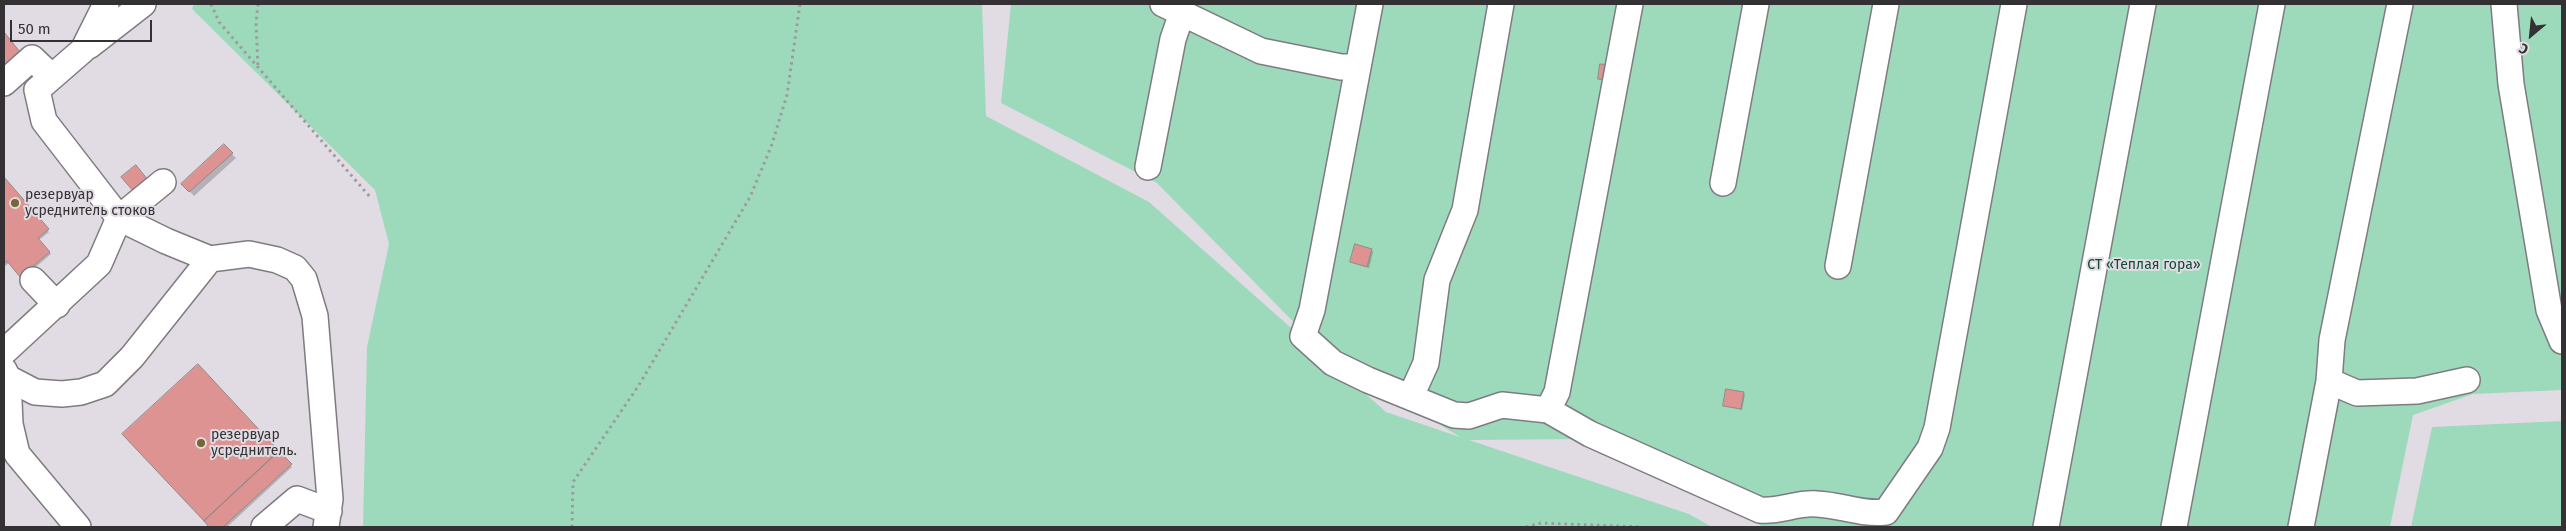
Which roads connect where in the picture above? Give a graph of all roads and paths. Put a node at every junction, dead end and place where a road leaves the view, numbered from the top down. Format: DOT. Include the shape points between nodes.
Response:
graph roads {
  1 [pos="106,4"];
  2 [pos="143,4"];
  3 [pos="211,4"];
  4 [pos="258,4"];
  5 [pos="800,4"];
  6 [pos="1370,4"];
  7 [pos="1501,4"];
  8 [pos="1630,4"];
  9 [pos="1756,4"];
  10 [pos="1886,4"];
  11 [pos="2014,4"];
  12 [pos="2143,4"];
  13 [pos="2272,4"];
  14 [pos="2400,4"];
  15 [pos="2504,4"];
  16 [pos="1173,9"];
  17 [pos="84,50"];
  18 [pos="1358,67"];
  19 [pos="258,69"];
  20 [pos="51,76"];
  21 [pos="4,83"];
  22 [pos="1148,167"];
  23 [pos="163,182"];
  24 [pos="1723,182"];
  25 [pos="370,197"];
  26 [pos="119,218"];
  27 [pos="210,259"];
  28 [pos="1838,266"];
  29 [pos="34,280"];
  30 [pos="57,304"];
  31 [pos="2562,341"];
  32 [pos="4,352"];
  33 [pos="6,374"];
  34 [pos="2329,380"];
  35 [pos="2467,380"];
  36 [pos="1411,396"];
  37 [pos="1548,410"];
  38 [pos="327,519"];
  39 [pos="78,527"];
  40 [pos="264,527"];
  41 [pos="572,527"];
  42 [pos="1526,527"];
  43 [pos="1643,527"];
  44 [pos="2046,527"];
  45 [pos="2174,527"];
  46 [pos="2301,527"];
  1 -- 17 [label="lane"];
  2 -- 17 [label="lane"];
  3 -- 19 [label="path" via="219,22"];
  4 -- 19 [label="path"];
  5 -- 41 [label="path" via="787,95 771,147 750,196 640,385 573,482"];
  6 -- 18 [label="lane"];
  7 -- 36 [label="lane" via="1465,210 1437,280 1426,363"];
  8 -- 37 [label="lane" via="1557,392"];
  9 -- 24 [label="lane"];
  10 -- 28 [label="lane"];
  11 -- 37 [label="lane" via="1937,428 1930,448 1886,512 1872,514 1818,504 1772,512 1760,510 1590,434"];
  12 -- 44 [label="lane"];
  13 -- 45 [label="lane"];
  14 -- 34 [label="lane" via="2332,340"];
  15 -- 31 [label="lane" via="2511,84 2549,310"];
  16 -- 18 [label="lane" via="1261,51 1341,67"];
  16 -- 22 [label="lane" via="1173,40"];
  17 -- 20 [label="lane"];
  18 -- 36 [label="lane" via="1312,310 1303,336 1333,363"];
  19 -- 25 [label="path"];
  20 -- 21 [label="lane" via="32,58"];
  20 -- 26 [label="lane" via="37,90 44,121"];
  23 -- 26 [label="lane"];
  26 -- 27 [label="lane"];
  26 -- 30 [label="lane" via="99,264"];
  27 -- 33 [label="lane" via="132,357 105,384 81,392 35,392"];
  27 -- 38 [label="lane" via="249,254 295,268 304,279 315,316 330,499"];
  29 -- 30 [label="lane"];
  30 -- 32 [label="lane"];
  33 -- 39 [label="lane" via="10,424 18,454"];
  34 -- 35 [label="lane" via="2358,393 2417,390"];
  34 -- 46 [label="lane"];
  36 -- 37 [label="lane" via="1454,415 1469,416 1502,405"];
  38 -- 40 [label="lane" via="296,499"];
  42 -- 43 [label="path" via="1541,523"];
}
